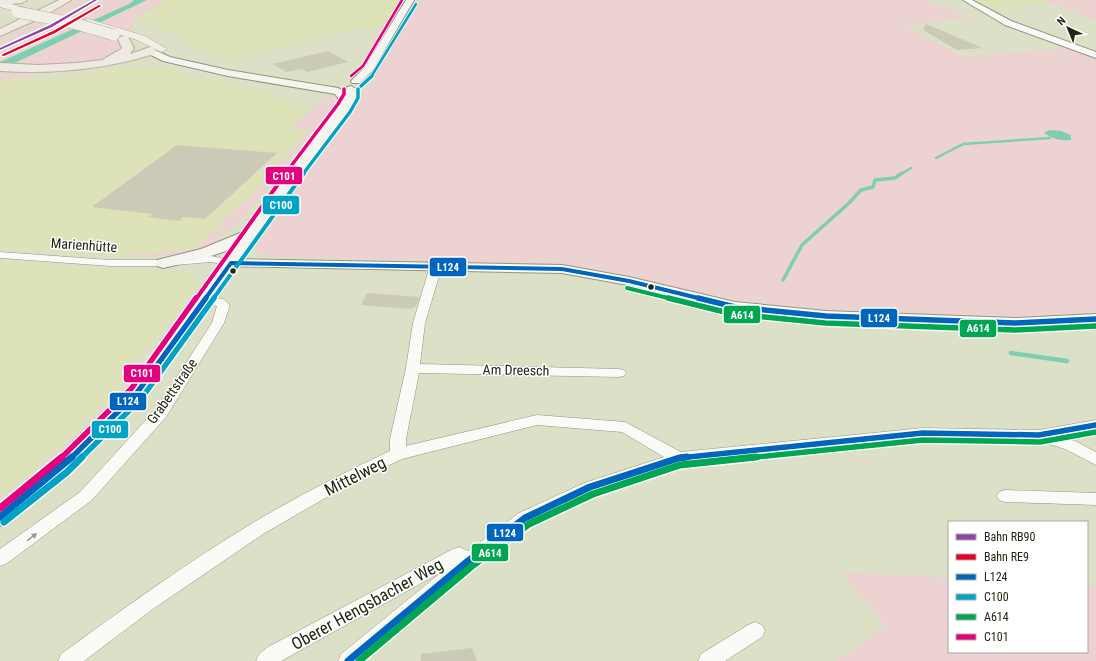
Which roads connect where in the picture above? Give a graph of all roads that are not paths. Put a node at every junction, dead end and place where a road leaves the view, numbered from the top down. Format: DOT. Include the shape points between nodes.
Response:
graph roads {
  1 [pos="29,0"];
  2 [pos="56,0"];
  3 [pos="66,0"];
  4 [pos="410,0"];
  5 [pos="967,0"];
  6 [pos="9,7"];
  7 [pos="0,28"];
  8 [pos="0,33"];
  9 [pos="119,35"];
  10 [pos="155,50"];
  11 [pos="1096,55"];
  12 [pos="101,63"];
  13 [pos="0,67"];
  14 [pos="292,84"];
  15 [pos="353,85"];
  16 [pos="344,108"];
  17 [pos="252,232"];
  18 [pos="1,254"];
  19 [pos="164,263"];
  20 [pos="231,263"];
  21 [pos="436,266"];
  22 [pos="204,300"];
  23 [pos="1096,318"];
  24 [pos="413,368"];
  25 [pos="619,373"];
  26 [pos="1096,425"];
  27 [pos="1039,435"];
  28 [pos="398,454"];
  29 [pos="679,458"];
  30 [pos="1096,459"];
  31 [pos="1005,496"];
  32 [pos="1096,499"];
  33 [pos="0,517"];
  34 [pos="0,559"];
  35 [pos="468,561"];
  36 [pos="755,631"];
  37 [pos="68,661"];
  38 [pos="266,661"];
  39 [pos="348,661"];
  40 [pos="708,661"];
  1 -- 6 [label="highway"];
  2 -- 7 [label="highway"];
  3 -- 8 [label="highway"];
  4 -- 15 [label="main road" via="368,70"];
  5 -- 11 [label="street" via="1001,20"];
  6 -- 9 [label="main road, bridge"];
  9 -- 10 [label="main road"];
  9 -- 12 [label="highway" via="128,48 125,52"];
  10 -- 12 [label="highway"];
  10 -- 14 [label="main road" via="168,59"];
  12 -- 13 [label="highway" via="38,69"];
  14 -- 15 [label="main road"];
  14 -- 16 [label="main road" via="341,93 345,98"];
  15 -- 16 [label="main road" via="352,96"];
  16 -- 17 [label="main road"];
  17 -- 19 [label="main road" via="213,252"];
  17 -- 20 [label="main road"];
  18 -- 19 [label="street, Marienhütte" via="110,263"];
  19 -- 20 [label="street, Marienhütte" via="204,268"];
  20 -- 21 [label="street"];
  20 -- 22 [label="main road"];
  21 -- 23 [label="street" via="562,269 629,281 729,306 826,316 1015,323"];
  21 -- 24 [label="street" via="419,323"];
  22 -- 33 [label="main road" via="136,394 62,468"];
  34 -- 22 [label="street, Grabettstraße, one-way" via="86,496 160,413 218,323 224,305"];
  24 -- 25 [label="street, Am Dreesch"];
  24 -- 28 [label="street" via="398,439"];
  26 -- 27 [label="street, Oberer Hengsbacher Weg"];
  27 -- 29 [label="street, Oberer Hengsbacher Weg" via="923,433"];
  27 -- 30 [label="street, Oberer Hengsbacher Weg" via="1070,445"];
  28 -- 29 [label="street, Mittelweg" via="537,420 625,427"];
  28 -- 37 [label="street, Mittelweg" via="347,478 257,529 146,603"];
  29 -- 35 [label="street, Oberer Hengsbacher Weg" via="590,487 525,518"];
  31 -- 32 [label="street"];
  35 -- 38 [label="street, Oberer Hengsbacher Weg" via="459,554"];
  35 -- 39 [label="street, Oberer Hengsbacher Weg"];
  36 -- 40 [label="street"];
}
